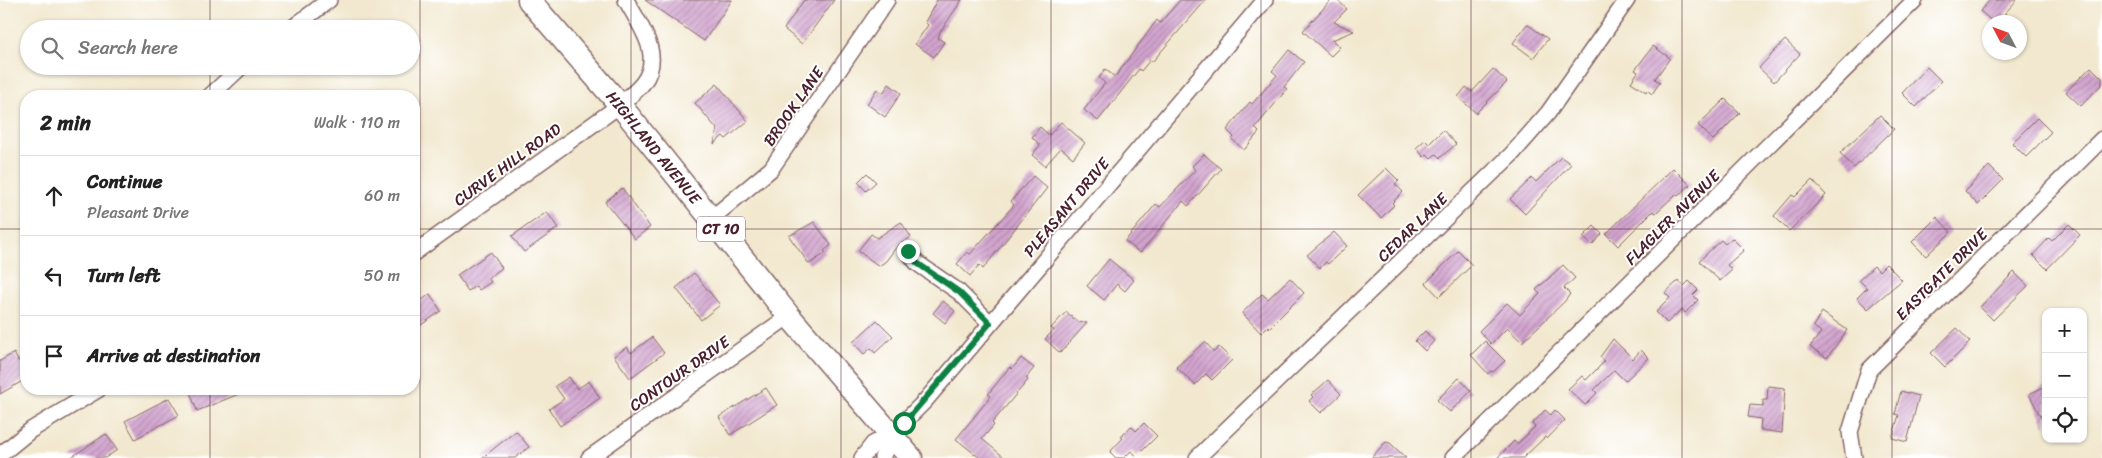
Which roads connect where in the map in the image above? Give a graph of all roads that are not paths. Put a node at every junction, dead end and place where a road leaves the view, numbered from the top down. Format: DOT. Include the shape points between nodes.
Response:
graph roads {
  1 [pos="329,0"];
  2 [pos="529,0"];
  3 [pos="626,0"];
  4 [pos="887,0"];
  5 [pos="1265,0"];
  6 [pos="1627,0"];
  7 [pos="1915,0"];
  8 [pos="303,20"];
  9 [pos="232,75"];
  10 [pos="216,90"];
  11 [pos="620,105"];
  12 [pos="2102,139"];
  13 [pos="712,218"];
  14 [pos="420,249"];
  15 [pos="908,251"];
  16 [pos="789,316"];
  17 [pos="990,323"];
  18 [pos="89,395"];
  19 [pos="892,434"];
  20 [pos="0,455"];
  21 [pos="589,458"];
  22 [pos="862,458"];
  23 [pos="882,458"];
  24 [pos="911,458"];
  25 [pos="1197,458"];
  26 [pos="1453,458"];
  27 [pos="1854,458"];
  1 -- 8 [label="street"];
  2 -- 11 [label="highway, HIGHLAND AVENUE / CT 10"];
  3 -- 11 [label="street, CURVE HILL ROAD" via="650,46 653,63 643,82"];
  4 -- 13 [label="street, BROOK LANE" via="771,169"];
  5 -- 17 [label="street, PLEASANT DRIVE"];
  6 -- 25 [label="street, CEDAR LANE" via="1548,113 1512,154"];
  7 -- 26 [label="street, FLAGLER AVENUE"];
  9 -- 10 [label="street"];
  11 -- 13 [label="highway, HIGHLAND AVENUE / CT 10"];
  11 -- 14 [label="street, CURVE HILL ROAD"];
  12 -- 27 [label="street, EASTGATE DRIVE" via="1869,370 1850,432"];
  13 -- 16 [label="highway, HIGHLAND AVENUE / CT 10"];
  15 -- 17 [label="street" via="917,263 959,292"];
  16 -- 19 [label="highway, HIGHLAND AVENUE / CT 10"];
  16 -- 21 [label="street, CONTOUR DRIVE"];
  17 -- 19 [label="street, PLEASANT DRIVE" via="925,401"];
  18 -- 20 [label="street" via="31,430"];
  19 -- 22 [label="street" via="873,444"];
  19 -- 23 [label="street"];
  19 -- 24 [label="highway, HIGHLAND AVENUE / CT 10"];
}
